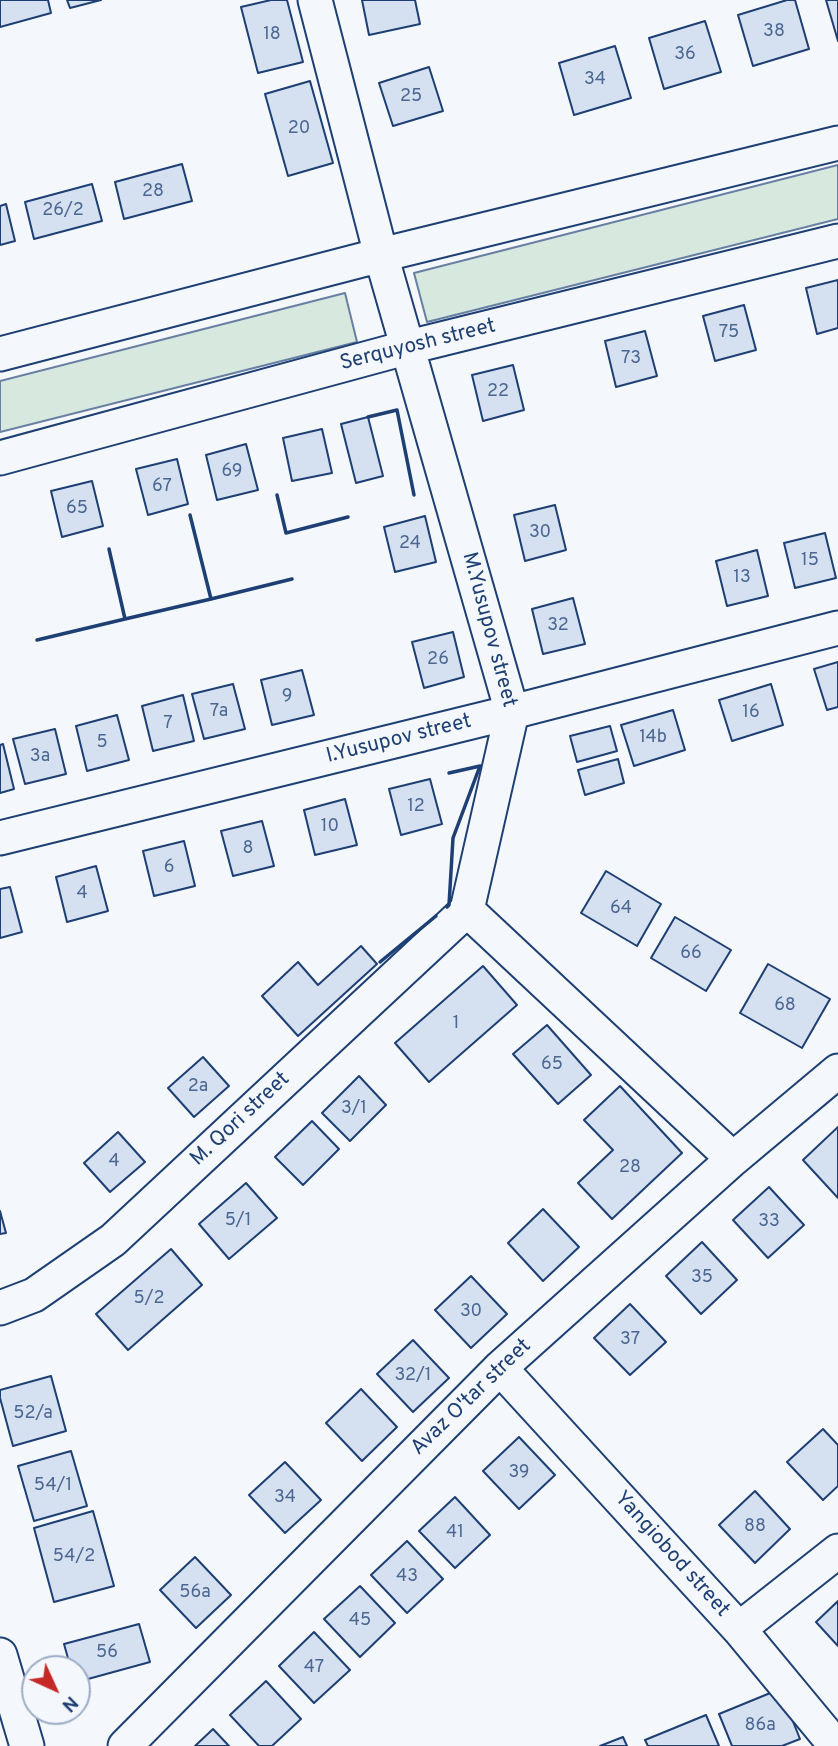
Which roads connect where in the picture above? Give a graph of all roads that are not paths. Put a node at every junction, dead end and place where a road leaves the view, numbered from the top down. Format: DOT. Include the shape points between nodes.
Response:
graph roads {
  1 [pos="316,0"];
  2 [pos="838,143"];
  3 [pos="838,241"];
  4 [pos="381,255"];
  5 [pos="409,347"];
  6 [pos="0,354"];
  7 [pos="0,458"];
  8 [pos="838,628"];
  9 [pos="512,712"];
  10 [pos="0,838"];
  11 [pos="467,910"];
  12 [pos="838,1071"];
  13 [pos="733,1159"];
  14 [pos="0,1308"];
  15 [pos="500,1368"];
  16 [pos="838,1551"];
  17 [pos="739,1629"];
  18 [pos="0,1655"];
  19 [pos="27,1746"];
  20 [pos="125,1746"];
  21 [pos="836,1746"];
  1 -- 4 [label="street, M.Yusupov street"];
  2 -- 4 [label="street"];
  3 -- 5 [label="street, Serquyosh street"];
  4 -- 5 [label="street, M.Yusupov street"];
  4 -- 6 [label="street"];
  5 -- 7 [label="street, Serquyosh street"];
  5 -- 9 [label="street, M.Yusupov street"];
  8 -- 9 [label="street, I.Yusupov street"];
  9 -- 10 [label="street, I.Yusupov street"];
  9 -- 11 [label="street, M.Yusupov street"];
  11 -- 13 [label="street"];
  11 -- 14 [label="street, M. Qori street" via="113,1240 34,1295"];
  12 -- 13 [label="street, Avaz O'tar street"];
  13 -- 15 [label="street, Avaz O'tar street"];
  15 -- 17 [label="street, Yangiobod street"];
  15 -- 20 [label="street, Avaz O'tar street"];
  16 -- 17 [label="street"];
  17 -- 21 [label="street, Yangiobod street"];
  18 -- 19 [label="street"];
}
